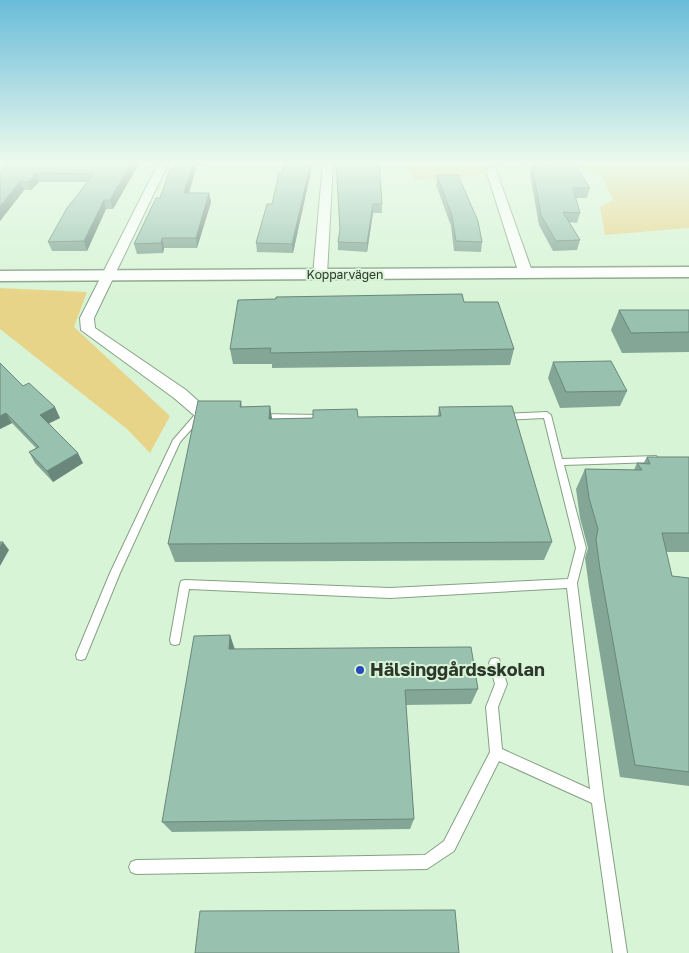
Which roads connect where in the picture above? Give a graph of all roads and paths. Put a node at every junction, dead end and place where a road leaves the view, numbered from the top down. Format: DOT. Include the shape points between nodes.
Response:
graph roads {
  1 [pos="142,206"];
  2 [pos="325,206"];
  3 [pos="503,206"];
  4 [pos="689,272"];
  5 [pos="526,274"];
  6 [pos="320,275"];
  7 [pos="0,276"];
  8 [pos="106,277"];
  9 [pos="206,412"];
  10 [pos="253,416"];
  11 [pos="498,417"];
  12 [pos="328,419"];
  13 [pos="670,459"];
  14 [pos="559,462"];
  15 [pos="572,583"];
  16 [pos="175,640"];
  17 [pos="81,655"];
  18 [pos="495,663"];
  19 [pos="496,753"];
  20 [pos="598,799"];
  21 [pos="136,866"];
  22 [pos="620,953"];
  1 -- 8 [label="street"];
  2 -- 6 [label="street"];
  3 -- 5 [label="street"];
  4 -- 5 [label="street, Kopparvägen"];
  5 -- 6 [label="street, Kopparvägen"];
  6 -- 8 [label="street, Kopparvägen"];
  7 -- 8 [label="street, Kopparvägen"];
  8 -- 9 [label="street" via="87,318 88,330"];
  9 -- 17 [label="lane" via="177,440 114,573"];
  10 -- 12 [label="lane"];
  11 -- 14 [label="lane" via="547,415"];
  13 -- 14 [label="lane"];
  14 -- 15 [label="lane" via="581,548"];
  15 -- 16 [label="lane" via="390,594 185,584"];
  15 -- 20 [label="lane"];
  18 -- 19 [label="lane" via="501,684 492,706"];
  19 -- 20 [label="lane"];
  19 -- 21 [label="lane" via="449,846 427,862"];
  20 -- 22 [label="lane"];
}
